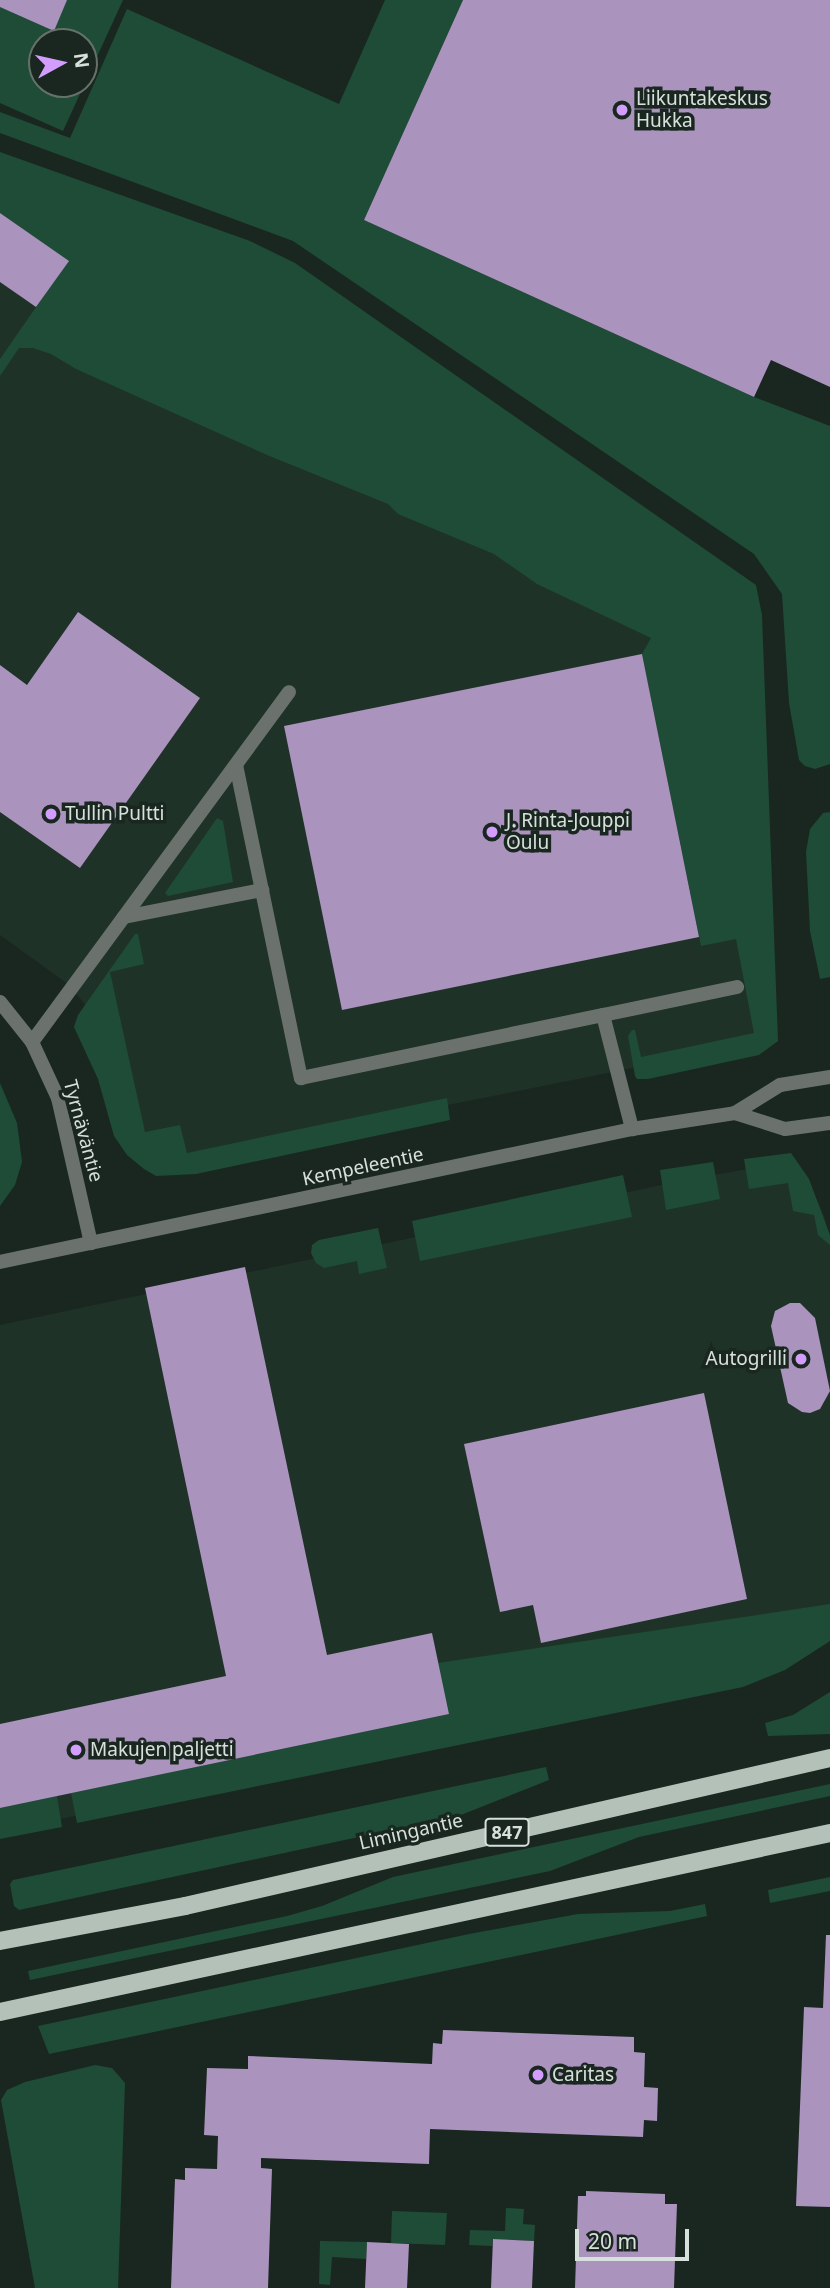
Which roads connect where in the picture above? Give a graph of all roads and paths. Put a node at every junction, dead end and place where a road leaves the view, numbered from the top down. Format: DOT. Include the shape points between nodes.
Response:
graph roads {
  1 [pos="289,692"];
  2 [pos="236,765"];
  3 [pos="262,890"];
  4 [pos="124,917"];
  5 [pos="737,987"];
  6 [pos="0,1002"];
  7 [pos="603,1015"];
  8 [pos="32,1042"];
  9 [pos="830,1077"];
  10 [pos="735,1113"];
  11 [pos="830,1123"];
  12 [pos="632,1129"];
  13 [pos="91,1242"];
  14 [pos="0,1262"];
  15 [pos="830,1758"];
  16 [pos="830,1833"];
  17 [pos="0,1941"];
  18 [pos="0,2012"];
  1 -- 2 [label="street"];
  2 -- 3 [label="street"];
  2 -- 4 [label="street"];
  3 -- 4 [label="street"];
  3 -- 7 [label="street" via="301,1078"];
  4 -- 8 [label="street"];
  5 -- 7 [label="street"];
  6 -- 8 [label="street, Tyrnäväntie"];
  7 -- 12 [label="street"];
  8 -- 13 [label="street, Tyrnäväntie" via="58,1098"];
  9 -- 10 [label="street, Kempeleentie" via="780,1085"];
  10 -- 11 [label="street, Kempeleentie" via="785,1129"];
  10 -- 12 [label="street, Kempeleentie"];
  12 -- 13 [label="street, Kempeleentie"];
  13 -- 14 [label="street, Kempeleentie"];
  15 -- 17 [label="main road, Limingantie / 847" via="185,1906"];
  16 -- 18 [label="main road"];
}
